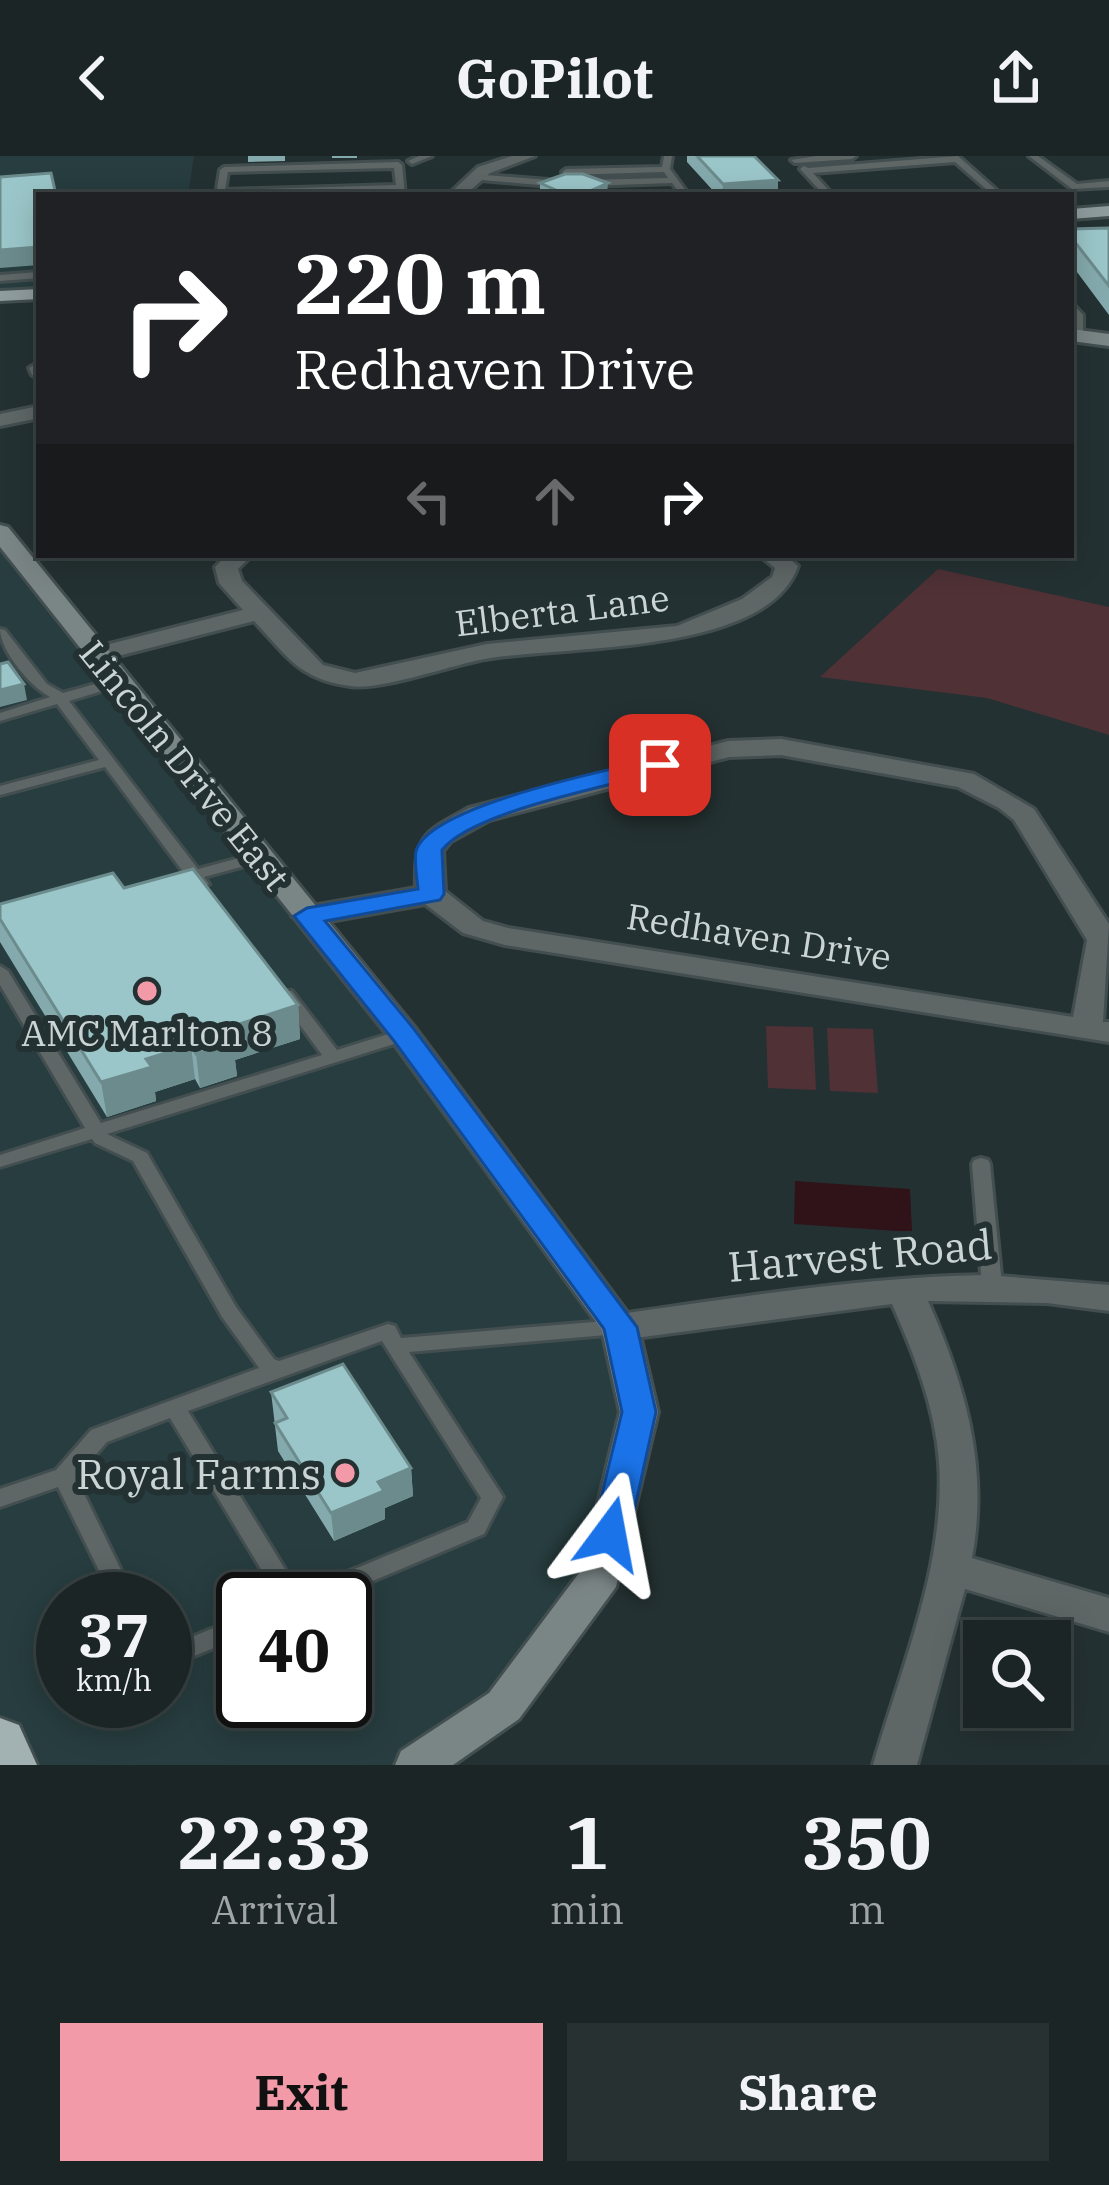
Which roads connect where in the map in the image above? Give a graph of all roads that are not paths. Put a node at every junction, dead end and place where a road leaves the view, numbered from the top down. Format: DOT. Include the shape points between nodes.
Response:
graph roads {
  1 [pos="226,156"];
  2 [pos="428,156"];
  3 [pos="527,156"];
  4 [pos="668,156"];
  5 [pos="852,156"];
  6 [pos="1034,156"];
  7 [pos="793,158"];
  8 [pos="955,158"];
  9 [pos="412,161"];
  10 [pos="314,162"];
  11 [pos="666,169"];
  12 [pos="806,171"];
  13 [pos="566,172"];
  14 [pos="223,175"];
  15 [pos="473,177"];
  16 [pos="674,180"];
  17 [pos="1109,184"];
  18 [pos="364,189"];
  19 [pos="220,192"];
  20 [pos="278,192"];
  21 [pos="401,192"];
  22 [pos="460,192"];
  23 [pos="683,192"];
  24 [pos="827,192"];
  25 [pos="995,192"];
  26 [pos="1109,211"];
  27 [pos="1074,214"];
  28 [pos="0,278"];
  29 [pos="36,282"];
  30 [pos="36,283"];
  31 [pos="0,296"];
  32 [pos="1074,321"];
  33 [pos="1109,340"];
  34 [pos="36,413"];
  35 [pos="0,420"];
  36 [pos="0,532"];
  37 [pos="237,558"];
  38 [pos="775,558"];
  39 [pos="259,613"];
  40 [pos="0,633"];
  41 [pos="95,655"];
  42 [pos="117,682"];
  43 [pos="58,696"];
  44 [pos="0,717"];
  45 [pos="108,762"];
  46 [pos="0,791"];
  47 [pos="258,858"];
  48 [pos="194,875"];
  49 [pos="159,885"];
  50 [pos="208,893"];
  51 [pos="431,894"];
  52 [pos="307,916"];
  53 [pos="0,970"];
  54 [pos="277,984"];
  55 [pos="1098,1030"];
  56 [pos="404,1035"];
  57 [pos="333,1057"];
  58 [pos="97,1131"];
  59 [pos="0,1161"];
  60 [pos="981,1164"];
  61 [pos="992,1285"];
  62 [pos="904,1288"];
  63 [pos="1109,1298"];
  64 [pos="620,1327"];
  65 [pos="394,1346"];
  66 [pos="278,1369"];
  67 [pos="175,1408"];
  68 [pos="64,1476"];
  69 [pos="0,1498"];
  70 [pos="950,1568"];
  71 [pos="111,1572"];
  72 [pos="275,1572"];
  73 [pos="371,1572"];
  74 [pos="1109,1615"];
  75 [pos="0,1741"];
  76 [pos="10,1765"];
  77 [pos="417,1765"];
  78 [pos="895,1765"];
  1 -- 14 [label="lane"];
  2 -- 9 [label="lane"];
  3 -- 15 [label="street"];
  4 -- 11 [label="lane"];
  5 -- 7 [label="lane"];
  6 -- 17 [label="lane" via="1075,187"];
  7 -- 12 [label="lane"];
  8 -- 12 [label="lane"];
  8 -- 25 [label="lane"];
  10 -- 14 [label="lane"];
  10 -- 21 [label="lane" via="398,165"];
  11 -- 13 [label="lane"];
  11 -- 16 [label="lane"];
  12 -- 24 [label="lane"];
  14 -- 18 [label="lane" via="365,178"];
  14 -- 19 [label="lane"];
  15 -- 16 [label="lane"];
  15 -- 22 [label="street"];
  16 -- 23 [label="lane"];
  18 -- 20 [label="lane"];
  18 -- 21 [label="lane"];
  26 -- 27 [label="main road"];
  28 -- 29 [label="lane"];
  30 -- 31 [label="main road"];
  32 -- 33 [label="street"];
  34 -- 35 [label="street"];
  36 -- 41 [label="street, Lincoln Drive East"];
  37 -- 39 [label="street, Elberta Lane" via="226,574"];
  38 -- 39 [label="street, Elberta Lane" via="787,566 782,580 735,612 681,633 487,651 355,680 314,670"];
  39 -- 41 [label="street"];
  40 -- 43 [label="lane"];
  41 -- 42 [label="street, Lincoln Drive East"];
  42 -- 43 [label="lane"];
  42 -- 47 [label="street, Lincoln Drive East"];
  43 -- 44 [label="lane"];
  43 -- 45 [label="lane"];
  45 -- 46 [label="lane"];
  45 -- 48 [label="lane"];
  47 -- 48 [label="lane"];
  47 -- 52 [label="street, Lincoln Drive East"];
  48 -- 49 [label="lane"];
  48 -- 50 [label="lane"];
  51 -- 52 [label="street"];
  51 -- 55 [label="street, Redhaven Drive" via="473,927 505,936"];
  51 -- 55 [label="street, Redhaven Drive" via="429,850 470,818 705,752 781,747 965,780 1024,815 1099,931"];
  52 -- 56 [label="street, Lincoln Drive East"];
  53 -- 58 [label="lane"];
  54 -- 57 [label="lane"];
  56 -- 57 [label="lane"];
  56 -- 64 [label="street, Lincoln Drive East"];
  57 -- 58 [label="lane"];
  58 -- 59 [label="lane"];
  58 -- 66 [label="lane" via="140,1157 230,1312"];
  60 -- 61 [label="lane"];
  61 -- 62 [label="street, Harvest Road"];
  61 -- 63 [label="street, Harvest Road"];
  62 -- 64 [label="street, Harvest Road"];
  62 -- 70 [label="street" via="938,1367 959,1449 962,1510"];
  64 -- 65 [label="lane"];
  64 -- 77 [label="street, Lincoln Drive East" via="639,1412 601,1575 504,1706"];
  65 -- 66 [label="lane" via="388,1331"];
  65 -- 73 [label="lane" via="492,1497 476,1528"];
  66 -- 67 [label="lane"];
  67 -- 68 [label="lane" via="99,1436"];
  67 -- 72 [label="lane"];
  68 -- 69 [label="lane"];
  68 -- 71 [label="lane"];
  70 -- 74 [label="street"];
  70 -- 78 [label="street"];
  75 -- 76 [label="highway"];
}
